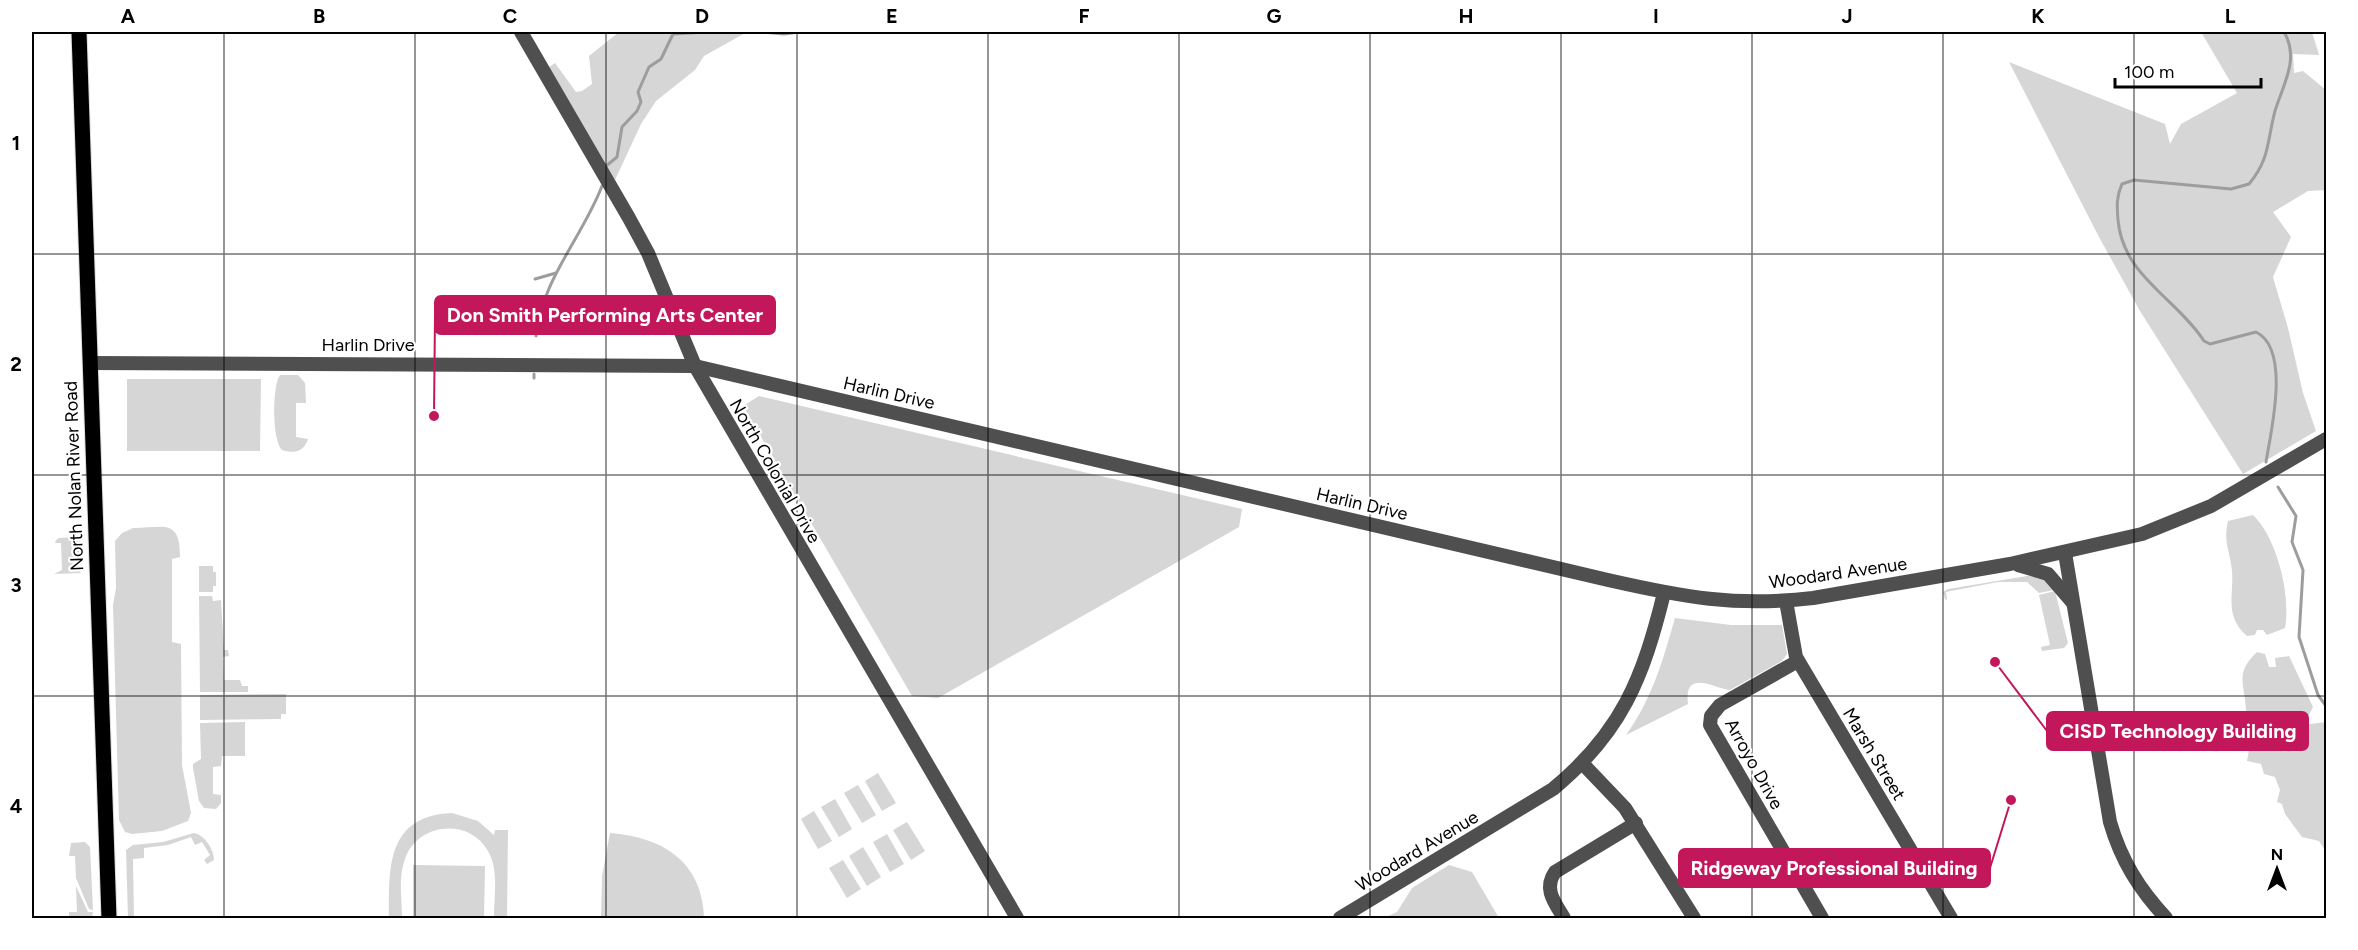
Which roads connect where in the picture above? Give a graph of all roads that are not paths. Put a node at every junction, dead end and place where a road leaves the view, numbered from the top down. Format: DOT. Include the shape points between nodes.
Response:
graph roads {
  1 [pos="79,32"];
  2 [pos="521,32"];
  3 [pos="90,363"];
  4 [pos="695,366"];
  5 [pos="2326,439"];
  6 [pos="2065,553"];
  7 [pos="2010,564"];
  8 [pos="1664,593"];
  9 [pos="1786,601"];
  10 [pos="2076,608"];
  11 [pos="1798,661"];
  12 [pos="1582,763"];
  13 [pos="1636,823"];
  14 [pos="1948,915"];
  15 [pos="108,918"];
  16 [pos="1017,918"];
  17 [pos="1340,918"];
  18 [pos="1564,918"];
  19 [pos="1694,918"];
  20 [pos="1822,918"];
  21 [pos="1933,918"];
  22 [pos="2166,918"];
  1 -- 3 [label="main road, North Nolan River Road"];
  2 -- 4 [label="street, North Colonial Drive" via="630,218"];
  3 -- 4 [label="street, Harlin Drive"];
  3 -- 15 [label="main road, North Nolan River Road"];
  4 -- 8 [label="street, Harlin Drive"];
  4 -- 16 [label="street, North Colonial Drive"];
  5 -- 6 [label="street, Woodard Avenue" via="2253,484 2178,521 2122,540"];
  6 -- 7 [label="street, Woodard Avenue"];
  6 -- 10 [label="street"];
  7 -- 9 [label="street, Woodard Avenue"];
  7 -- 10 [label="street" via="2048,574"];
  8 -- 9 [label="street, Woodard Avenue" via="1723,602"];
  8 -- 12 [label="street, Woodard Avenue" via="1634,690 1614,724"];
  9 -- 11 [label="street, Marsh Street"];
  10 -- 22 [label="street" via="2104,797 2116,842 2138,887"];
  11 -- 14 [label="street, Marsh Street"];
  11 -- 20 [label="street, Arroyo Drive" via="1720,705 1711,716 1710,725"];
  12 -- 13 [label="street"];
  12 -- 17 [label="street, Woodard Avenue" via="1553,789"];
  13 -- 18 [label="street" via="1555,872 1550,894"];
  13 -- 19 [label="street"];
  14 -- 21 [label="street"];
}
